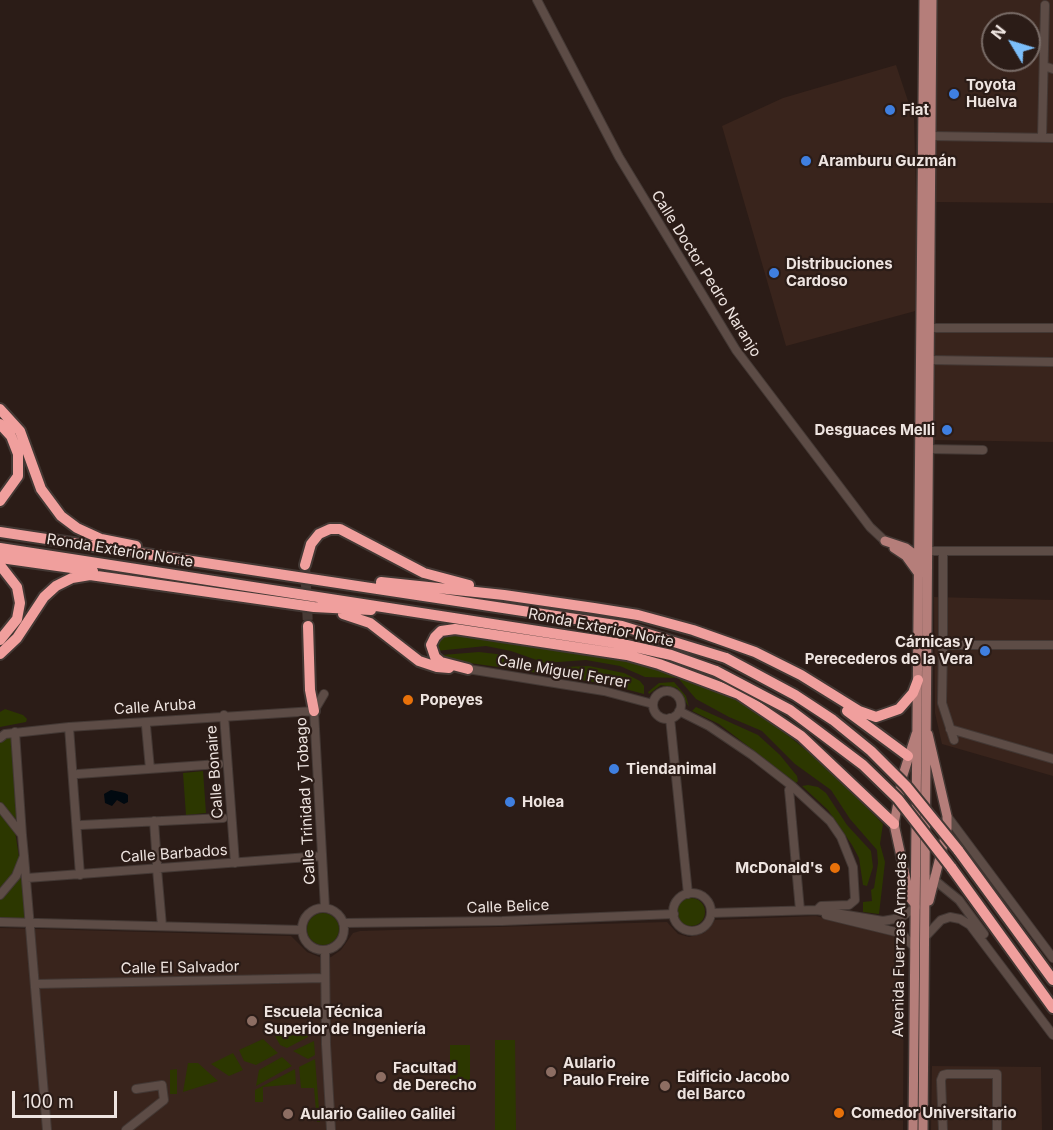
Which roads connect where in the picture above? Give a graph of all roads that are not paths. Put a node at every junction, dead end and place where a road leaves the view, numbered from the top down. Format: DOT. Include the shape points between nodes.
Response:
graph roads {
  1 [pos="537,0"];
  2 [pos="928,0"];
  3 [pos="1045,5"];
  4 [pos="924,19"];
  5 [pos="932,39"];
  6 [pos="924,46"];
  7 [pos="931,66"];
  8 [pos="1044,66"];
  9 [pos="1053,69"];
  10 [pos="924,112"];
  11 [pos="931,136"];
  12 [pos="1042,138"];
  13 [pos="1053,138"];
  14 [pos="924,160"];
  15 [pos="930,202"];
  16 [pos="923,233"];
  17 [pos="930,261"];
  18 [pos="922,298"];
  19 [pos="929,328"];
  20 [pos="1053,328"];
  21 [pos="922,340"];
  22 [pos="929,360"];
  23 [pos="1053,362"];
  24 [pos="922,381"];
  25 [pos="0,409"];
  26 [pos="921,419"];
  27 [pos="0,424"];
  28 [pos="928,449"];
  29 [pos="983,450"];
  30 [pos="920,484"];
  31 [pos="0,501"];
  32 [pos="0,532"];
  33 [pos="920,538"];
  34 [pos="885,541"];
  35 [pos="0,548"];
  36 [pos="906,548"];
  37 [pos="927,550"];
  38 [pos="943,551"];
  39 [pos="1053,551"];
  40 [pos="0,558"];
  41 [pos="920,558"];
  42 [pos="197,562"];
  43 [pos="0,565"];
  44 [pos="305,565"];
  45 [pos="288,575"];
  46 [pos="920,576"];
  47 [pos="119,578"];
  48 [pos="927,594"];
  49 [pos="504,595"];
  50 [pos="314,607"];
  51 [pos="449,616"];
  52 [pos="308,626"];
  53 [pos="0,640"];
  54 [pos="622,644"];
  55 [pos="943,645"];
  56 [pos="1053,645"];
  57 [pos="923,653"];
  58 [pos="0,654"];
  59 [pos="468,669"];
  60 [pos="918,680"];
  61 [pos="817,686"];
  62 [pos="324,694"];
  63 [pos="739,694"];
  64 [pos="653,704"];
  65 [pos="314,711"];
  66 [pos="679,711"];
  67 [pos="224,715"];
  68 [pos="670,718"];
  69 [pos="69,726"];
  70 [pos="146,726"];
  71 [pos="950,729"];
  72 [pos="922,730"];
  73 [pos="15,732"];
  74 [pos="0,738"];
  75 [pos="954,740"];
  76 [pos="1053,759"];
  77 [pos="917,763"];
  78 [pos="219,764"];
  79 [pos="150,769"];
  80 [pos="78,774"];
  81 [pos="939,777"];
  82 [pos="792,786"];
  83 [pos="0,807"];
  84 [pos="947,816"];
  85 [pos="223,818"];
  86 [pos="154,821"];
  87 [pos="894,824"];
  88 [pos="81,825"];
  89 [pos="22,835"];
  90 [pos="24,856"];
  91 [pos="322,856"];
  92 [pos="902,858"];
  93 [pos="939,862"];
  94 [pos="235,863"];
  95 [pos="157,867"];
  96 [pos="922,871"];
  97 [pos="80,874"];
  98 [pos="27,878"];
  99 [pos="935,879"];
  100 [pos="688,894"];
  101 [pos="0,895"];
  102 [pos="916,906"];
  103 [pos="927,906"];
  104 [pos="325,908"];
  105 [pos="800,910"];
  106 [pos="814,910"];
  107 [pos="711,913"];
  108 [pos="674,914"];
  109 [pos="0,922"];
  110 [pos="31,923"];
  111 [pos="343,923"];
  112 [pos="162,926"];
  113 [pos="302,930"];
  114 [pos="926,936"];
  115 [pos="915,948"];
  116 [pos="325,951"];
  117 [pos="994,954"];
  118 [pos="1053,958"];
  119 [pos="325,978"];
  120 [pos="1053,980"];
  121 [pos="36,984"];
  122 [pos="1053,1008"];
  123 [pos="1053,1035"];
  124 [pos="136,1089"];
  125 [pos="46,1130"];
  126 [pos="126,1130"];
  127 [pos="331,1130"];
  128 [pos="913,1130"];
  129 [pos="923,1130"];
  130 [pos="943,1130"];
  131 [pos="997,1130"];
  1 -- 34 [label="street, Calle Doctor Pedro Naranjo" via="619,156 736,350"];
  2 -- 4 [label="main road"];
  2 -- 5 [label="main road"];
  3 -- 8 [label="street"];
  4 -- 5 [label="main road"];
  4 -- 6 [label="main road"];
  5 -- 6 [label="main road"];
  5 -- 7 [label="main road"];
  6 -- 7 [label="main road"];
  6 -- 10 [label="main road"];
  7 -- 11 [label="main road"];
  8 -- 9 [label="street"];
  8 -- 12 [label="street"];
  10 -- 11 [label="main road"];
  10 -- 14 [label="main road"];
  11 -- 12 [label="street"];
  11 -- 14 [label="main road"];
  11 -- 15 [label="main road"];
  12 -- 13 [label="street"];
  14 -- 16 [label="main road"];
  15 -- 16 [label="main road"];
  15 -- 17 [label="main road"];
  16 -- 17 [label="main road"];
  16 -- 18 [label="main road"];
  17 -- 19 [label="main road"];
  18 -- 19 [label="main road"];
  18 -- 21 [label="main road"];
  19 -- 20 [label="street"];
  19 -- 21 [label="main road"];
  19 -- 22 [label="main road"];
  21 -- 22 [label="main road"];
  21 -- 24 [label="main road"];
  22 -- 23 [label="street"];
  22 -- 24 [label="main road"];
  22 -- 28 [label="main road"];
  24 -- 26 [label="main road"];
  25 -- 42 [label="highway" via="20,431 40,489 61,516 100,539"];
  26 -- 28 [label="main road"];
  26 -- 30 [label="main road"];
  27 -- 31 [label="highway" via="11,436 18,454 18,476"];
  28 -- 29 [label="street"];
  28 -- 30 [label="main road"];
  28 -- 37 [label="main road"];
  30 -- 33 [label="main road"];
  32 -- 42 [label="highway, Ronda Exterior Norte"];
  33 -- 36 [label="main road"];
  33 -- 41 [label="main road"];
  34 -- 36 [label="main road"];
  34 -- 46 [label="main road" via="906,556"];
  35 -- 51 [label="highway, Ronda Exterior Norte"];
  36 -- 41 [label="main road"];
  37 -- 38 [label="street"];
  37 -- 48 [label="main road"];
  38 -- 39 [label="street"];
  38 -- 55 [label="street"];
  40 -- 47 [label="highway"];
  41 -- 46 [label="main road"];
  41 -- 48 [label="main road"];
  42 -- 45 [label="highway, Ronda Exterior Norte"];
  43 -- 53 [label="highway" via="17,587 20,603 17,619"];
  44 -- 49 [label="highway" via="311,544 320,534 340,529 424,573"];
  45 -- 49 [label="highway"];
  45 -- 120 [label="highway, Ronda Exterior Norte, bridge" via="622,626 726,658 795,695 871,751 906,786 958,850"];
  46 -- 57 [label="main road"];
  47 -- 50 [label="highway"];
  47 -- 58 [label="highway" via="72,578 56,586"];
  48 -- 57 [label="main road"];
  49 -- 61 [label="highway" via="638,615 693,630 756,652"];
  50 -- 51 [label="highway"];
  50 -- 59 [label="highway" via="353,615 370,623 420,661 436,667"];
  51 -- 54 [label="highway, Ronda Exterior Norte"];
  52 -- 65 [label="highway"];
  54 -- 63 [label="highway" via="719,681"];
  54 -- 122 [label="highway, Ronda Exterior Norte, bridge" via="716,671 789,710 863,765 898,799"];
  55 -- 56 [label="street"];
  55 -- 71 [label="street" via="942,703"];
  57 -- 60 [label="main road"];
  57 -- 72 [label="main road"];
  59 -- 63 [label="highway" via="441,662 433,654 431,645 441,631 455,628 627,655"];
  59 -- 64 [label="street, Calle Miguel Ferrer" via="604,691"];
  60 -- 61 [label="highway" via="907,702 876,717"];
  60 -- 72 [label="main road"];
  61 -- 77 [label="highway"];
  62 -- 65 [label="street, Calle Trinidad y Tobago"];
  63 -- 87 [label="highway" via="801,736"];
  64 -- 66 [label="street" via="656,696 668,691 679,698"];
  64 -- 68 [label="street" via="659,716"];
  65 -- 67 [label="street, Calle Aruba"];
  65 -- 91 [label="street, Calle Trinidad y Tobago"];
  66 -- 68 [label="street"];
  66 -- 82 [label="street" via="726,736"];
  67 -- 69 [label="street, Calle Aruba"];
  67 -- 94 [label="street, Calle Bonaire"];
  68 -- 100 [label="street"];
  69 -- 73 [label="street, Calle Aruba"];
  69 -- 97 [label="street"];
  70 -- 79 [label="street"];
  71 -- 75 [label="street"];
  71 -- 76 [label="street"];
  72 -- 77 [label="main road"];
  72 -- 77 [label="main road"];
  72 -- 81 [label="main road" via="932,742"];
  73 -- 74 [label="street, Calle Aruba"];
  73 -- 89 [label="street"];
  77 -- 81 [label="main road"];
  77 -- 87 [label="main road" via="903,775"];
  77 -- 96 [label="main road, Avenida Fuerzas Armadas"];
  78 -- 79 [label="street"];
  79 -- 80 [label="street"];
  81 -- 84 [label="main road"];
  82 -- 105 [label="street" via="789,790"];
  82 -- 106 [label="street" via="830,821 853,867 853,903"];
  83 -- 89 [label="street"];
  84 -- 93 [label="main road"];
  84 -- 118 [label="street"];
  85 -- 86 [label="street"];
  86 -- 88 [label="street"];
  86 -- 95 [label="street"];
  87 -- 92 [label="main road"];
  89 -- 90 [label="street"];
  90 -- 98 [label="street"];
  90 -- 101 [label="street" via="16,876"];
  91 -- 94 [label="street, Calle Barbados"];
  91 -- 104 [label="street, Calle Trinidad y Tobago"];
  92 -- 96 [label="main road"];
  92 -- 102 [label="main road" via="910,898"];
  93 -- 96 [label="main road"];
  93 -- 99 [label="main road"];
  94 -- 95 [label="street, Calle Barbados"];
  95 -- 97 [label="street, Calle Barbados"];
  95 -- 112 [label="street"];
  96 -- 99 [label="street"];
  96 -- 102 [label="main road, Avenida Fuerzas Armadas"];
  96 -- 103 [label="main road, Avenida Fuerzas Armadas"];
  97 -- 98 [label="street, Calle Barbados"];
  98 -- 110 [label="street"];
  99 -- 103 [label="main road"];
  99 -- 117 [label="street" via="959,900"];
  100 -- 107 [label="street" via="704,898"];
  100 -- 108 [label="street" via="677,901"];
  102 -- 106 [label="street" via="900,918 883,921"];
  102 -- 115 [label="main road, Avenida Fuerzas Armadas"];
  103 -- 114 [label="main road, Avenida Fuerzas Armadas"];
  104 -- 111 [label="street" via="337,913"];
  104 -- 113 [label="street" via="310,912"];
  105 -- 106 [label="street"];
  105 -- 107 [label="street"];
  106 -- 115 [label="street" via="896,932"];
  107 -- 108 [label="street" via="705,926 693,931 680,926"];
  108 -- 111 [label="street, Calle Belice"];
  109 -- 110 [label="street"];
  110 -- 112 [label="street"];
  110 -- 121 [label="street"];
  111 -- 116 [label="street" via="341,941"];
  112 -- 113 [label="street"];
  113 -- 116 [label="street" via="309,945"];
  114 -- 117 [label="street" via="941,920 960,919 979,934"];
  114 -- 129 [label="main road, Avenida Fuerzas Armadas"];
  115 -- 128 [label="main road, Avenida Fuerzas Armadas"];
  116 -- 119 [label="street"];
  117 -- 123 [label="street"];
  119 -- 121 [label="street, Calle El Salvador"];
  119 -- 127 [label="street"];
  121 -- 125 [label="street"];
  124 -- 126 [label="street" via="162,1085 164,1100"];
  130 -- 131 [label="street" via="941,1080 948,1074 997,1074"];
}
